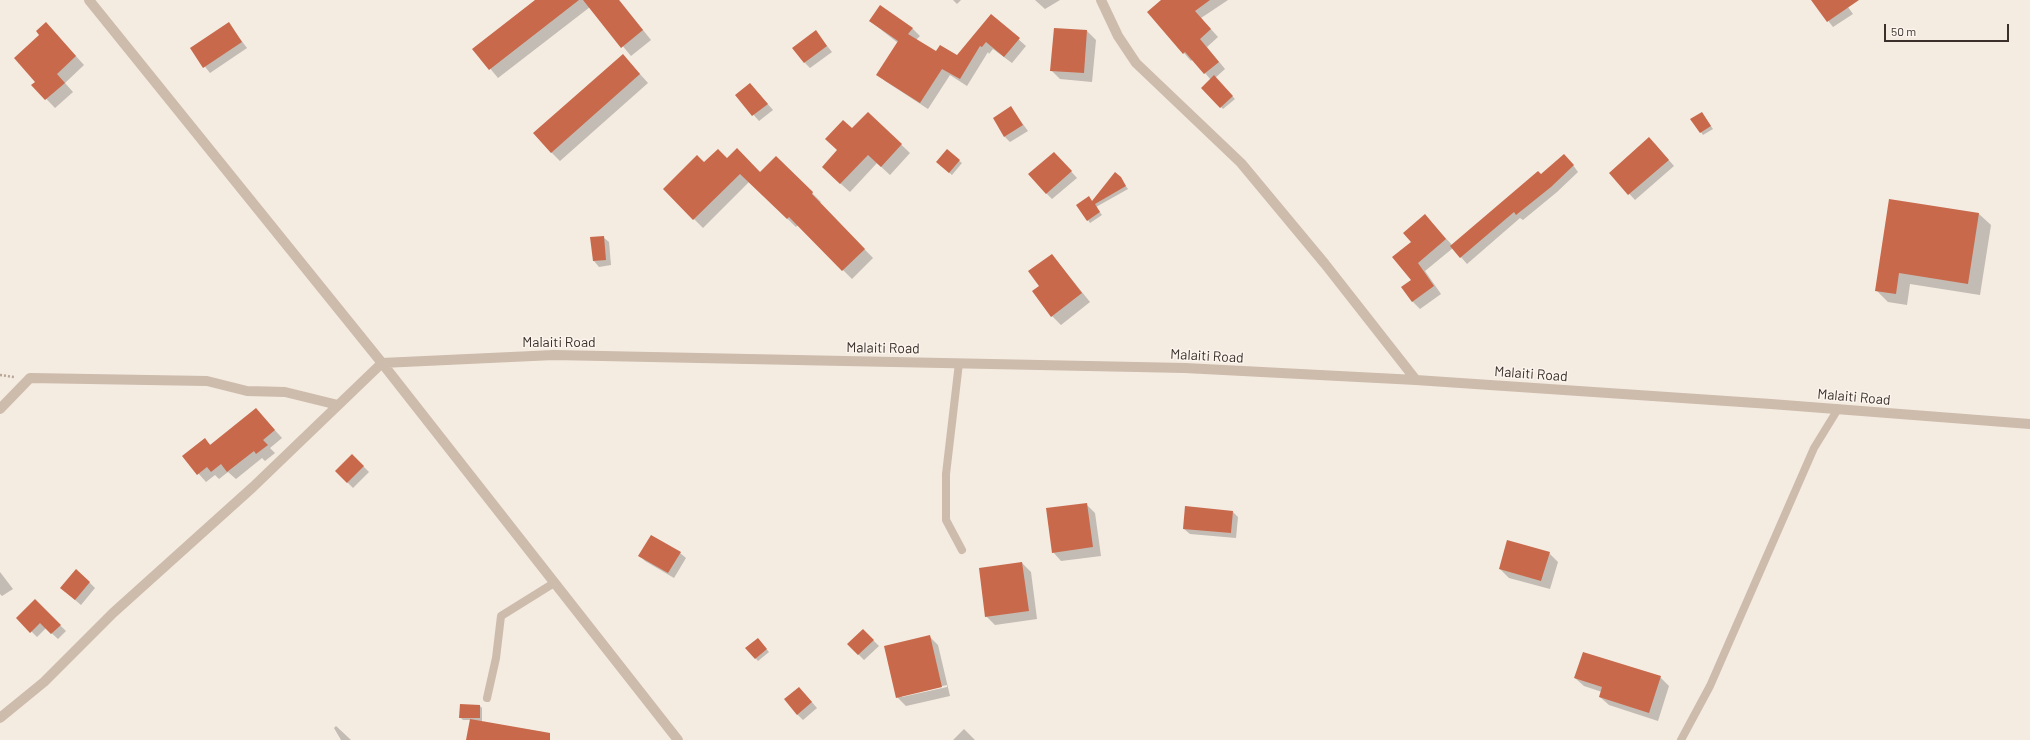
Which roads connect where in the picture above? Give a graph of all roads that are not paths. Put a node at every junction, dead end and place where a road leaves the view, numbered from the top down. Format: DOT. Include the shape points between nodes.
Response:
graph roads {
  1 [pos="89,0"];
  2 [pos="1102,0"];
  3 [pos="382,364"];
  4 [pos="959,364"];
  5 [pos="1416,380"];
  6 [pos="338,405"];
  7 [pos="0,409"];
  8 [pos="1838,409"];
  9 [pos="2030,424"];
  10 [pos="962,550"];
  11 [pos="554,583"];
  12 [pos="487,698"];
  13 [pos="0,718"];
  14 [pos="678,740"];
  15 [pos="1681,740"];
  1 -- 3 [label="street"];
  2 -- 5 [label="street" via="1118,36 1136,63 1241,163"];
  3 -- 4 [label="street, Malaiti Road" via="554,355"];
  3 -- 6 [label="street"];
  3 -- 11 [label="street"];
  4 -- 5 [label="street, Malaiti Road" via="1185,368"];
  4 -- 10 [label="lane" via="946,474 946,520"];
  5 -- 8 [label="street, Malaiti Road"];
  6 -- 7 [label="street" via="285,392 247,391 207,381 30,378"];
  6 -- 13 [label="street" via="253,487 113,613 44,682"];
  8 -- 9 [label="street, Malaiti Road"];
  8 -- 15 [label="lane" via="1814,448 1710,686"];
  11 -- 12 [label="lane" via="501,616 496,658"];
  11 -- 14 [label="street"];
}
